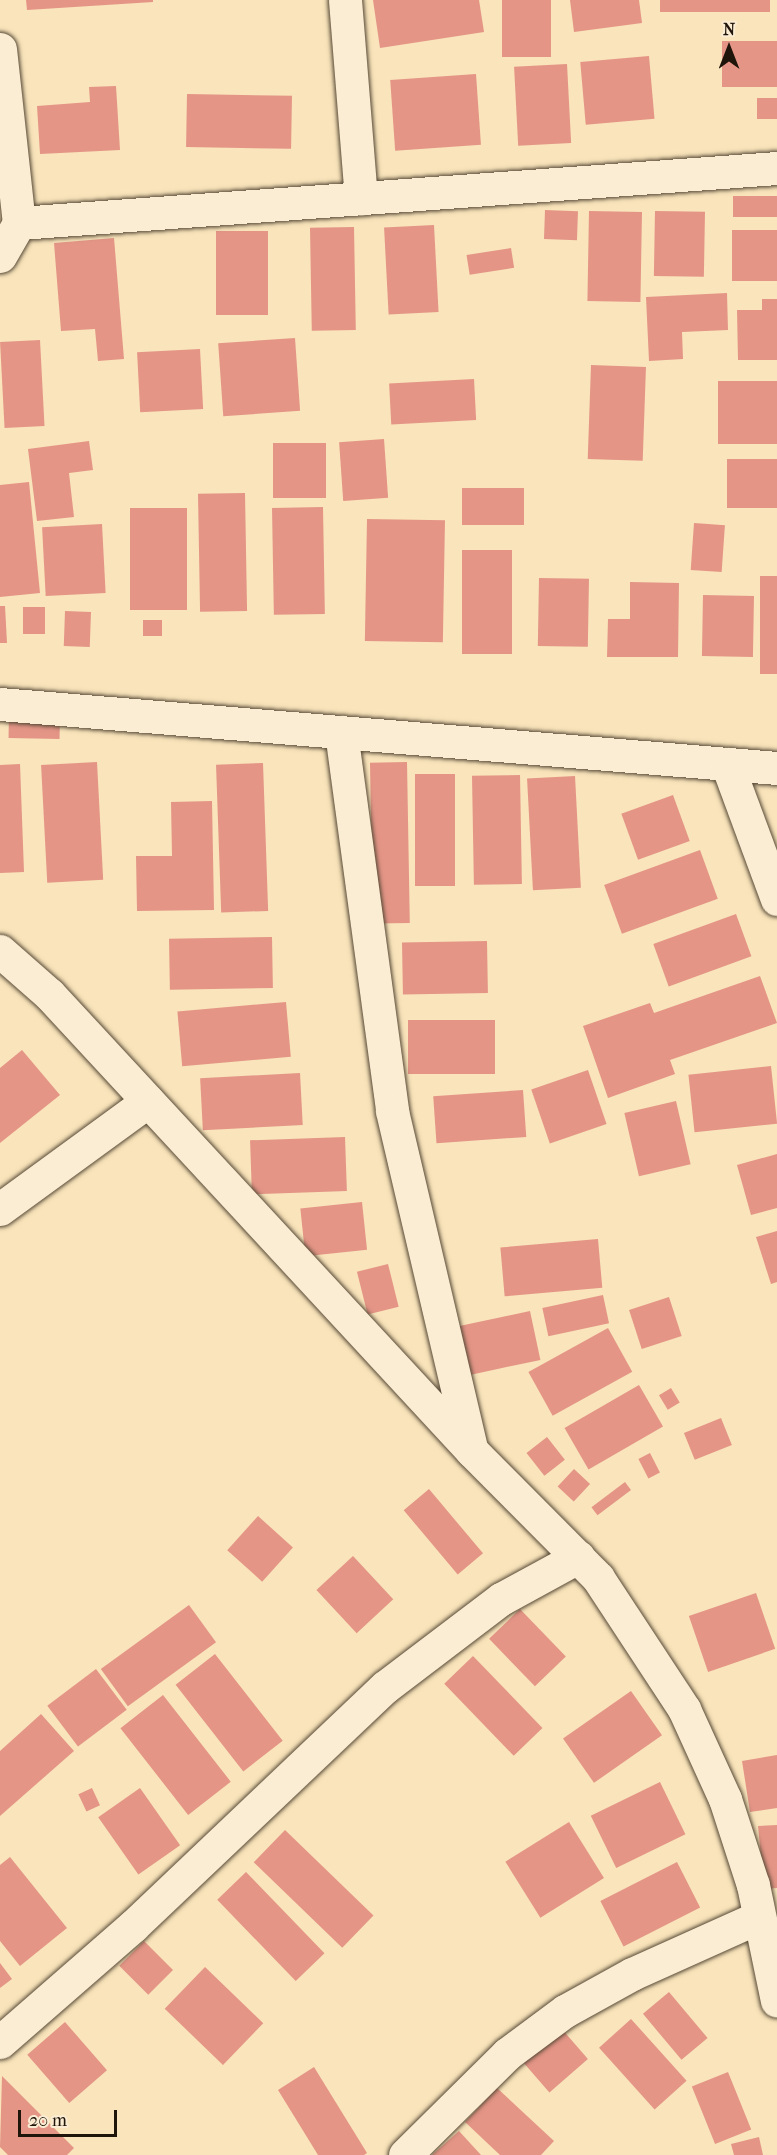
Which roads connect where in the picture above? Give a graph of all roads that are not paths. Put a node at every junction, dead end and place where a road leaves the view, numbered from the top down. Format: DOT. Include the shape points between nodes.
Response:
graph roads {
  1 [pos="345,0"];
  2 [pos="0,49"];
  3 [pos="777,168"];
  4 [pos="361,198"];
  5 [pos="19,223"];
  6 [pos="0,256"];
  7 [pos="0,704"];
  8 [pos="342,732"];
  9 [pos="727,764"];
  10 [pos="777,768"];
  11 [pos="777,899"];
  12 [pos="0,951"];
  13 [pos="148,1101"];
  14 [pos="0,1209"];
  15 [pos="472,1451"];
  16 [pos="578,1557"];
  17 [pos="759,1917"];
  18 [pos="777,2001"];
  19 [pos="0,2042"];
  20 [pos="405,2155"];
  1 -- 4 [label="street"];
  2 -- 5 [label="street"];
  3 -- 4 [label="street"];
  4 -- 5 [label="street"];
  5 -- 6 [label="street"];
  7 -- 8 [label="street"];
  8 -- 9 [label="street"];
  8 -- 15 [label="street" via="390,1100"];
  9 -- 10 [label="street"];
  9 -- 11 [label="street"];
  12 -- 13 [label="street" via="49,994"];
  13 -- 14 [label="street"];
  13 -- 15 [label="street"];
  15 -- 16 [label="street"];
  16 -- 17 [label="street" via="598,1578 684,1708 725,1799"];
  16 -- 19 [label="street" via="501,1599 385,1687 133,1926"];
  17 -- 18 [label="street"];
  17 -- 20 [label="street" via="632,1974 565,2011 507,2054"];
}
